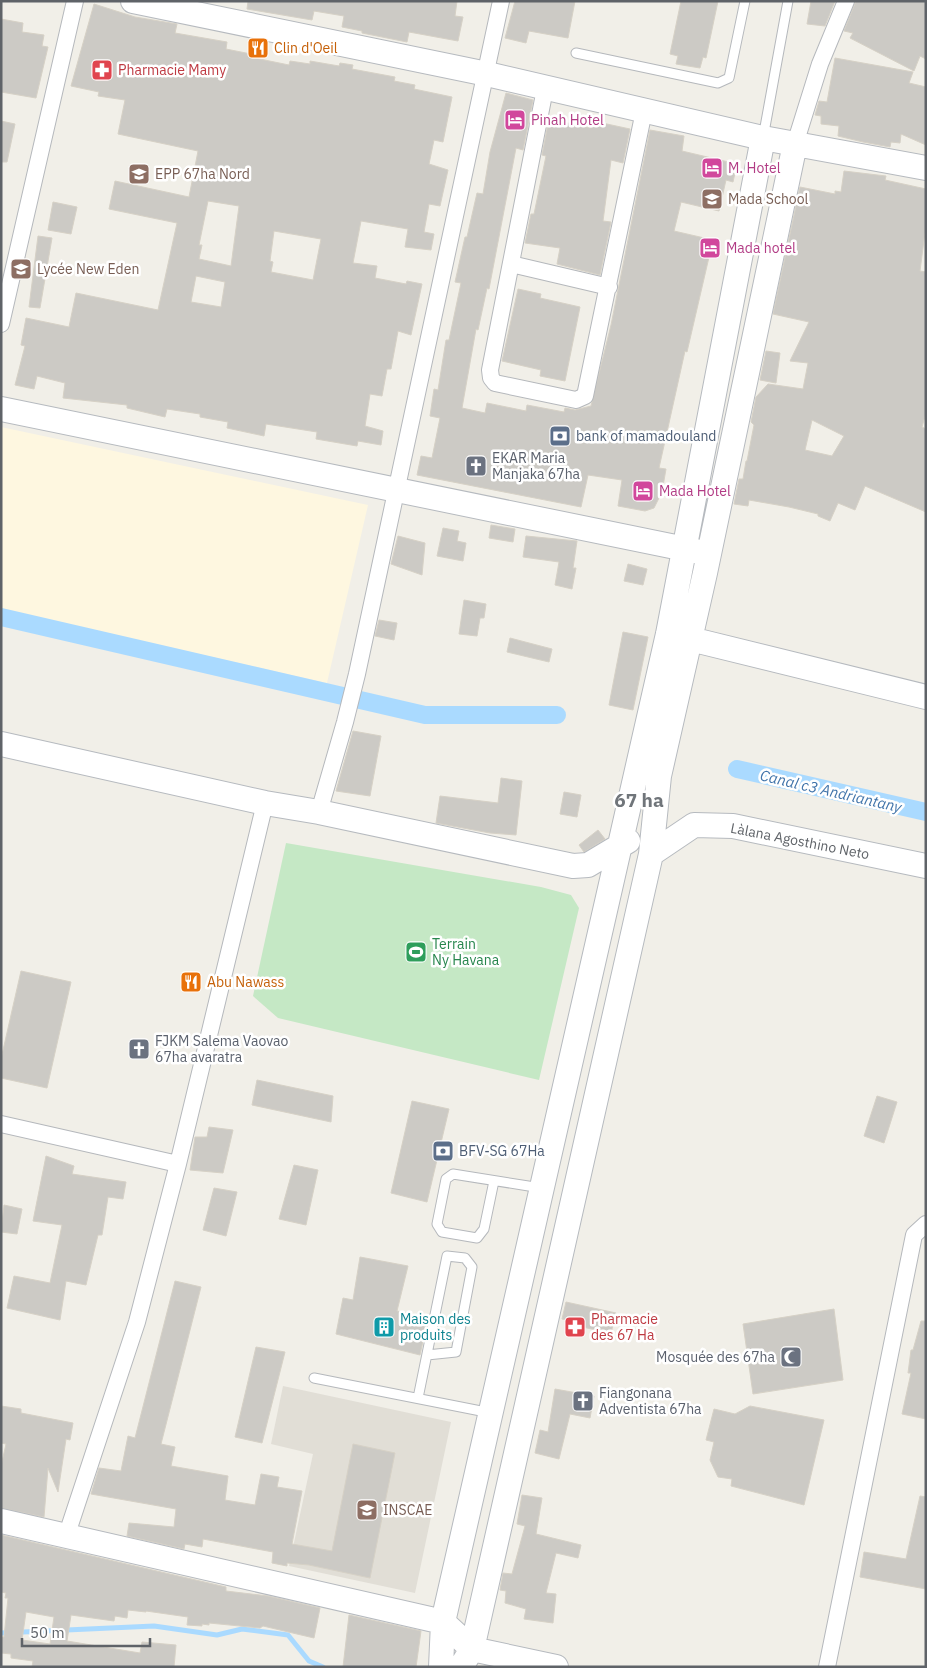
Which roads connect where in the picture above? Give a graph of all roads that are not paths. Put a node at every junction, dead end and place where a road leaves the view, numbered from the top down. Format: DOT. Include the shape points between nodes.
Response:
graph roads {
  1 [pos="75,1"];
  2 [pos="133,1"];
  3 [pos="501,1"];
  4 [pos="745,1"];
  5 [pos="788,1"];
  6 [pos="846,1"];
  7 [pos="576,52"];
  8 [pos="487,74"];
  9 [pos="545,89"];
  10 [pos="644,111"];
  11 [pos="762,138"];
  12 [pos="795,144"];
  13 [pos="926,168"];
  14 [pos="512,264"];
  15 [pos="609,287"];
  16 [pos="1,324"];
  17 [pos="1,409"];
  18 [pos="397,489"];
  19 [pos="684,549"];
  20 [pos="709,554"];
  21 [pos="679,636"];
  22 [pos="926,697"];
  23 [pos="1,744"];
  24 [pos="265,803"];
  25 [pos="319,812"];
  26 [pos="621,846"];
  27 [pos="651,854"];
  28 [pos="573,866"];
  29 [pos="926,866"];
  30 [pos="606,910"];
  31 [pos="1,1124"];
  32 [pos="178,1164"];
  33 [pos="494,1181"];
  34 [pos="542,1189"];
  35 [pos="926,1224"];
  36 [pos="427,1355"];
  37 [pos="314,1378"];
  38 [pos="418,1398"];
  39 [pos="491,1413"];
  40 [pos="1,1521"];
  41 [pos="66,1537"];
  42 [pos="443,1622"];
  43 [pos="466,1658"];
  44 [pos="441,1667"];
  45 [pos="556,1667"];
  46 [pos="827,1667"];
  1 -- 16 [label="street"];
  2 -- 8 [label="street"];
  3 -- 8 [label="street"];
  4 -- 7 [label="lane" via="729,78 718,83"];
  5 -- 11 [label="lane"];
  6 -- 12 [label="street" via="820,64"];
  8 -- 9 [label="street"];
  8 -- 18 [label="street"];
  9 -- 10 [label="street"];
  9 -- 14 [label="street"];
  10 -- 11 [label="street"];
  10 -- 15 [label="street"];
  11 -- 12 [label="street"];
  11 -- 19 [label="street"];
  12 -- 13 [label="street"];
  12 -- 20 [label="street"];
  14 -- 15 [label="street"];
  14 -- 15 [label="street" via="490,370 495,383 576,400 583,398"];
  17 -- 18 [label="street"];
  18 -- 19 [label="street"];
  18 -- 25 [label="street" via="345,722"];
  19 -- 20 [label="street"];
  19 -- 21 [label="street"];
  20 -- 21 [label="street"];
  21 -- 22 [label="street"];
  21 -- 26 [label="street"];
  21 -- 27 [label="street"];
  23 -- 24 [label="street"];
  24 -- 25 [label="street"];
  24 -- 32 [label="street"];
  25 -- 28 [label="street"];
  26 -- 27 [label="street" via="634,837"];
  26 -- 28 [label="street" via="588,865"];
  26 -- 30 [label="street"];
  27 -- 29 [label="street, Làlana Agosthino Neto" via="694,825 733,826"];
  27 -- 43 [label="street"];
  28 -- 30 [label="street" via="592,880 603,894"];
  30 -- 34 [label="street"];
  31 -- 32 [label="street"];
  32 -- 41 [label="street" via="137,1322"];
  33 -- 33 [label="lane" via="453,1174 446,1180 437,1224 442,1232 477,1238 484,1229"];
  33 -- 34 [label="lane"];
  34 -- 39 [label="street"];
  35 -- 46 [label="street" via="914,1235"];
  36 -- 36 [label="lane" via="447,1256 465,1258 472,1267 456,1352"];
  36 -- 38 [label="lane"];
  37 -- 38 [label="lane"];
  38 -- 39 [label="lane"];
  39 -- 42 [label="street"];
  40 -- 41 [label="street"];
  41 -- 42 [label="street"];
  42 -- 43 [label="street"];
  42 -- 44 [label="street"];
  43 -- 45 [label="street"];
}
